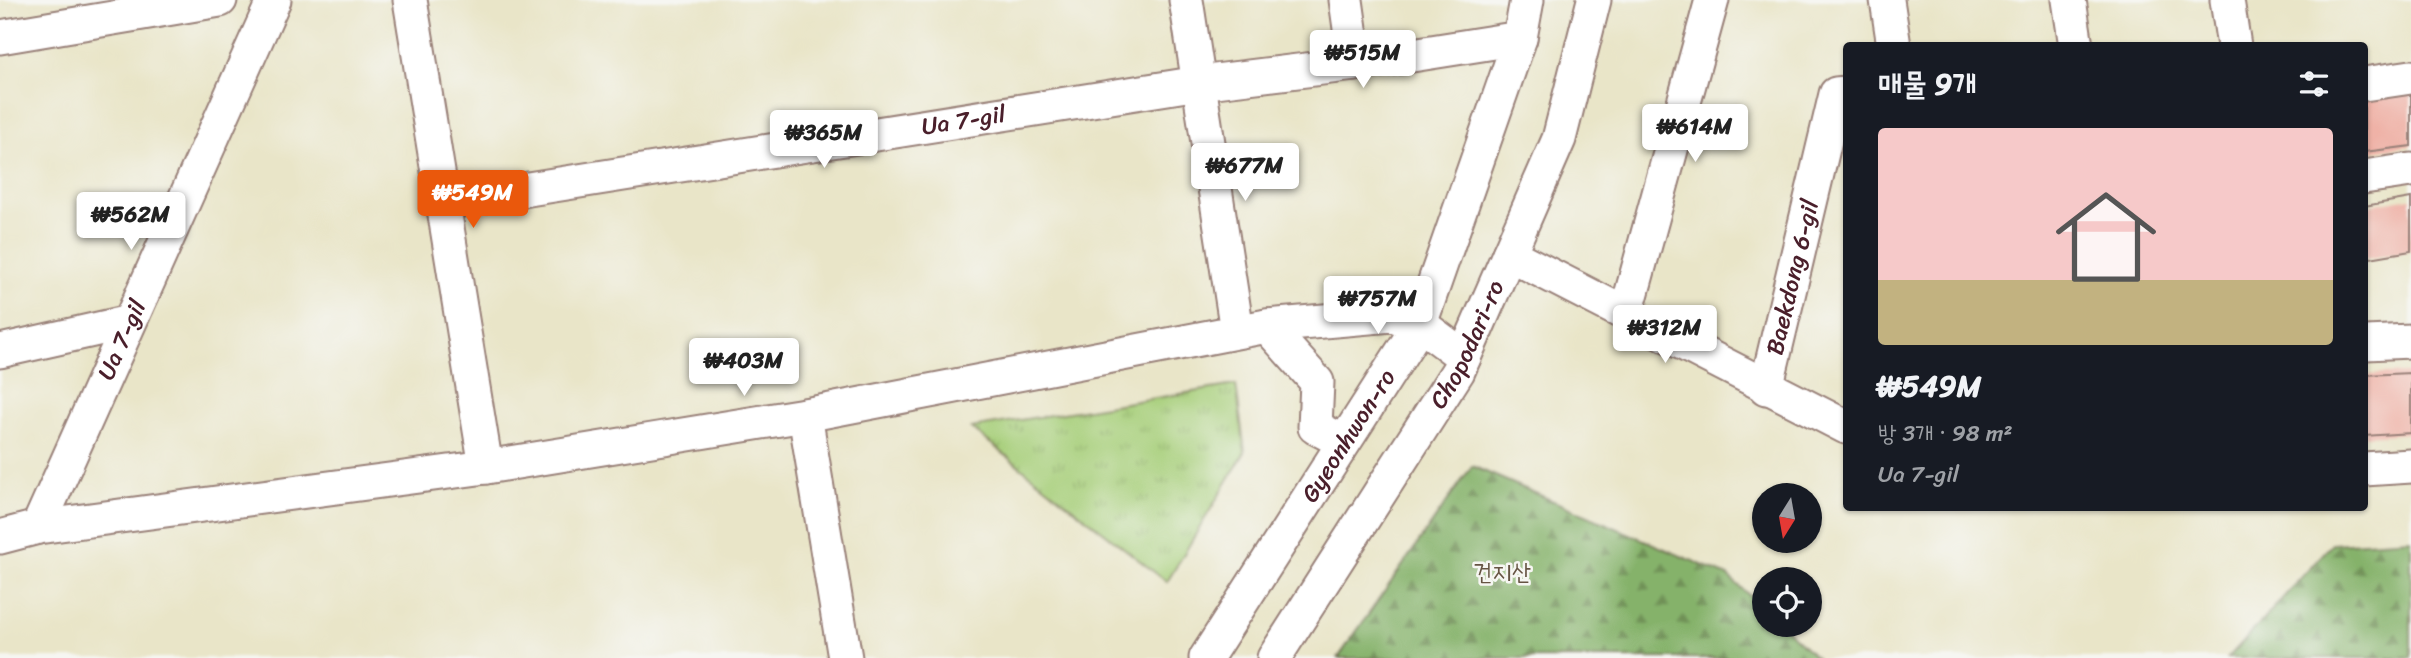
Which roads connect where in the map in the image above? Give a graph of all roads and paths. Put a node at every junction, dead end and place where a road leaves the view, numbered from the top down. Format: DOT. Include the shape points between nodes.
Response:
graph roads {
  1 [pos="220,0"];
  2 [pos="274,0"];
  3 [pos="410,0"];
  4 [pos="1186,0"];
  5 [pos="1346,0"];
  6 [pos="1527,0"];
  7 [pos="1594,0"];
  8 [pos="1712,0"];
  9 [pos="1887,0"];
  10 [pos="2069,0"];
  11 [pos="2227,0"];
  12 [pos="0,37"];
  13 [pos="1520,38"];
  14 [pos="1893,42"];
  15 [pos="2076,42"];
  16 [pos="2233,42"];
  17 [pos="1355,64"];
  18 [pos="2411,77"];
  19 [pos="1199,83"];
  20 [pos="2368,83"];
  21 [pos="1843,93"];
  22 [pos="2411,170"];
  23 [pos="2368,176"];
  24 [pos="440,203"];
  25 [pos="1509,254"];
  26 [pos="1626,314"];
  27 [pos="129,322"];
  28 [pos="1420,324"];
  29 [pos="1252,329"];
  30 [pos="2411,341"];
  31 [pos="2368,343"];
  32 [pos="0,351"];
  33 [pos="1464,357"];
  34 [pos="1766,388"];
  35 [pos="805,415"];
  36 [pos="1843,426"];
  37 [pos="1344,442"];
  38 [pos="2411,466"];
  39 [pos="486,467"];
  40 [pos="2368,469"];
  41 [pos="38,527"];
  42 [pos="0,537"];
  43 [pos="845,658"];
  44 [pos="1206,658"];
  45 [pos="1274,658"];
  1 -- 12 [label="street"];
  2 -- 27 [label="street, Ua 7-gil"];
  3 -- 24 [label="street"];
  4 -- 19 [label="street"];
  5 -- 17 [label="street"];
  6 -- 13 [label="street, Gyeonhwon-ro"];
  7 -- 25 [label="street, Chopodari-ro" via="1559,139"];
  8 -- 26 [label="street"];
  9 -- 14 [label="street"];
  10 -- 15 [label="street"];
  11 -- 16 [label="street"];
  13 -- 17 [label="street, Ua 7-gil"];
  13 -- 28 [label="street, Gyeonhwon-ro"];
  17 -- 19 [label="street, Ua 7-gil"];
  18 -- 20 [label="street"];
  19 -- 24 [label="street, Ua 7-gil"];
  19 -- 29 [label="street"];
  21 -- 34 [label="street, Baekdong 6-gil" via="1836,93"];
  22 -- 23 [label="street"];
  24 -- 39 [label="street"];
  25 -- 26 [label="street"];
  25 -- 33 [label="street, Chopodari-ro"];
  26 -- 34 [label="street"];
  27 -- 32 [label="street"];
  27 -- 41 [label="street, Ua 7-gil"];
  28 -- 29 [label="street" via="1392,315"];
  28 -- 33 [label="street"];
  28 -- 37 [label="street, Gyeonhwon-ro"];
  29 -- 35 [label="street"];
  29 -- 37 [label="street" via="1317,382 1315,427"];
  30 -- 31 [label="street"];
  33 -- 45 [label="street, Chopodari-ro"];
  34 -- 36 [label="street"];
  35 -- 39 [label="street"];
  35 -- 43 [label="street"];
  37 -- 44 [label="street, Gyeonhwon-ro"];
  38 -- 40 [label="street"];
  39 -- 41 [label="street"];
  41 -- 42 [label="street"];
}
